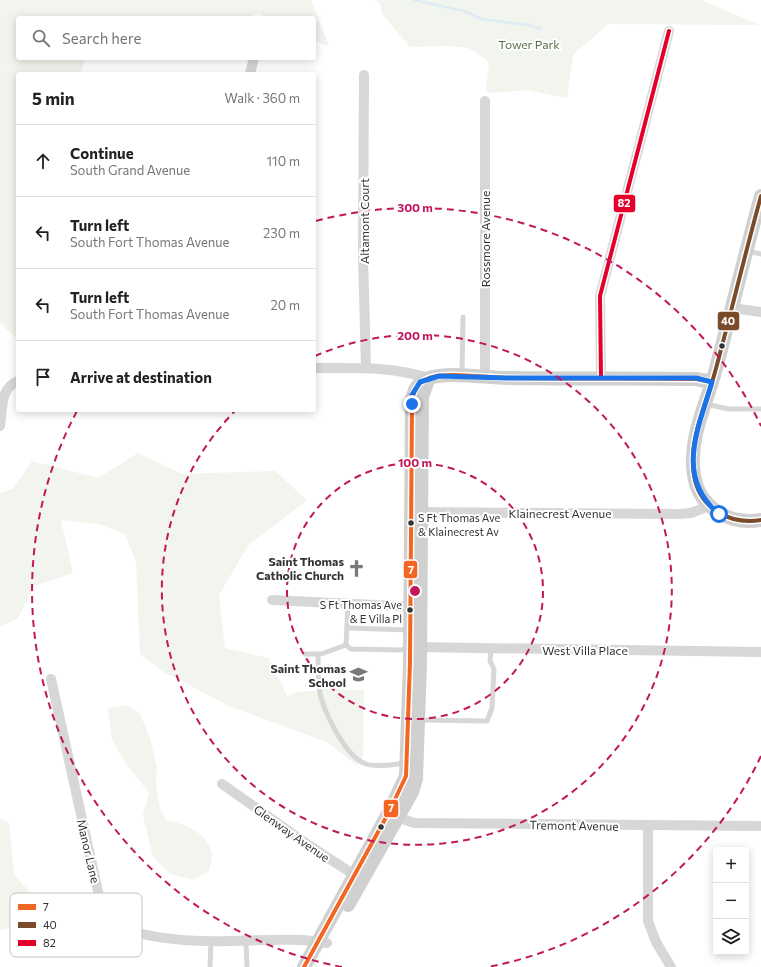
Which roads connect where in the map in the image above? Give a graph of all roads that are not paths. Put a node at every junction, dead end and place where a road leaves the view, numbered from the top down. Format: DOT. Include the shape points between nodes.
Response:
graph roads {
  1 [pos="669,31"];
  2 [pos="254,60"];
  3 [pos="250,72"];
  4 [pos="364,75"];
  5 [pos="484,101"];
  6 [pos="761,196"];
  7 [pos="747,251"];
  8 [pos="761,254"];
  9 [pos="732,308"];
  10 [pos="761,312"];
  11 [pos="464,317"];
  12 [pos="316,368"];
  13 [pos="366,368"];
  14 [pos="462,376"];
  15 [pos="485,377"];
  16 [pos="429,378"];
  17 [pos="601,378"];
  18 [pos="16,382"];
  19 [pos="712,382"];
  20 [pos="706,404"];
  21 [pos="761,409"];
  22 [pos="0,426"];
  23 [pos="709,506"];
  24 [pos="416,512"];
  25 [pos="761,520"];
  26 [pos="272,600"];
  27 [pos="348,604"];
  28 [pos="414,607"];
  29 [pos="347,628"];
  30 [pos="409,630"];
  31 [pos="346,645"];
  32 [pos="415,648"];
  33 [pos="491,649"];
  34 [pos="761,652"];
  35 [pos="305,654"];
  36 [pos="318,654"];
  37 [pos="51,679"];
  38 [pos="413,720"];
  39 [pos="407,763"];
  40 [pos="222,784"];
  41 [pos="393,815"];
  42 [pos="648,826"];
  43 [pos="761,826"];
  44 [pos="358,877"];
  45 [pos="99,893"];
  46 [pos="142,933"];
  47 [pos="211,941"];
  48 [pos="246,941"];
  49 [pos="322,943"];
  50 [pos="210,967"];
  51 [pos="247,967"];
  52 [pos="304,967"];
  53 [pos="315,967"];
  54 [pos="671,967"];
  1 -- 17 [label="street" via="600,296"];
  2 -- 3 [label="street"];
  4 -- 13 [label="street, Altamont Court"];
  5 -- 15 [label="street, Rossmore Avenue"];
  6 -- 7 [label="main road"];
  7 -- 8 [label="lane"];
  7 -- 9 [label="main road"];
  9 -- 10 [label="street"];
  9 -- 19 [label="main road"];
  11 -- 14 [label="lane"];
  12 -- 13 [label="street"];
  13 -- 16 [label="street" via="403,371"];
  14 -- 15 [label="main road"];
  14 -- 16 [label="main road"];
  15 -- 17 [label="main road"];
  16 -- 24 [label="main road" via="420,382 412,395"];
  17 -- 19 [label="main road" via="696,378"];
  18 -- 22 [label="street" via="3,389"];
  19 -- 20 [label="main road"];
  20 -- 21 [label="lane" via="728,409"];
  20 -- 23 [label="main road" via="695,437 693,465 697,486"];
  23 -- 24 [label="street, Klainecrest Avenue" via="691,513 679,514"];
  23 -- 25 [label="main road" via="735,521"];
  24 -- 28 [label="main road"];
  26 -- 27 [label="street"];
  27 -- 28 [label="street"];
  27 -- 29 [label="lane"];
  28 -- 30 [label="main road"];
  28 -- 32 [label="main road"];
  29 -- 30 [label="lane"];
  29 -- 31 [label="lane"];
  30 -- 32 [label="main road"];
  31 -- 32 [label="lane" via="351,649"];
  31 -- 36 [label="lane"];
  32 -- 33 [label="street, West Villa Place"];
  32 -- 38 [label="main road"];
  33 -- 34 [label="street, West Villa Place"];
  33 -- 38 [label="lane" via="490,662 494,669 492,708 487,721"];
  35 -- 36 [label="lane"];
  36 -- 39 [label="lane" via="319,687 323,702 345,744 358,760 368,765"];
  37 -- 45 [label="street, Manor Lane"];
  38 -- 39 [label="main road"];
  38 -- 41 [label="main road" via="416,779 412,792"];
  39 -- 41 [label="main road" via="404,784"];
  40 -- 44 [label="street, Glenway Avenue"];
  41 -- 42 [label="street, Tremont Avenue" via="414,823"];
  41 -- 44 [label="main road"];
  42 -- 43 [label="street, Tremont Avenue"];
  42 -- 54 [label="street" via="648,921 656,942"];
  44 -- 49 [label="main road"];
  46 -- 47 [label="street, Manor Lane"];
  47 -- 48 [label="street, Manor Lane"];
  47 -- 50 [label="lane"];
  48 -- 49 [label="street, Manor Lane" via="309,940"];
  48 -- 51 [label="lane"];
  49 -- 52 [label="main road"];
  49 -- 53 [label="main road"];
}
